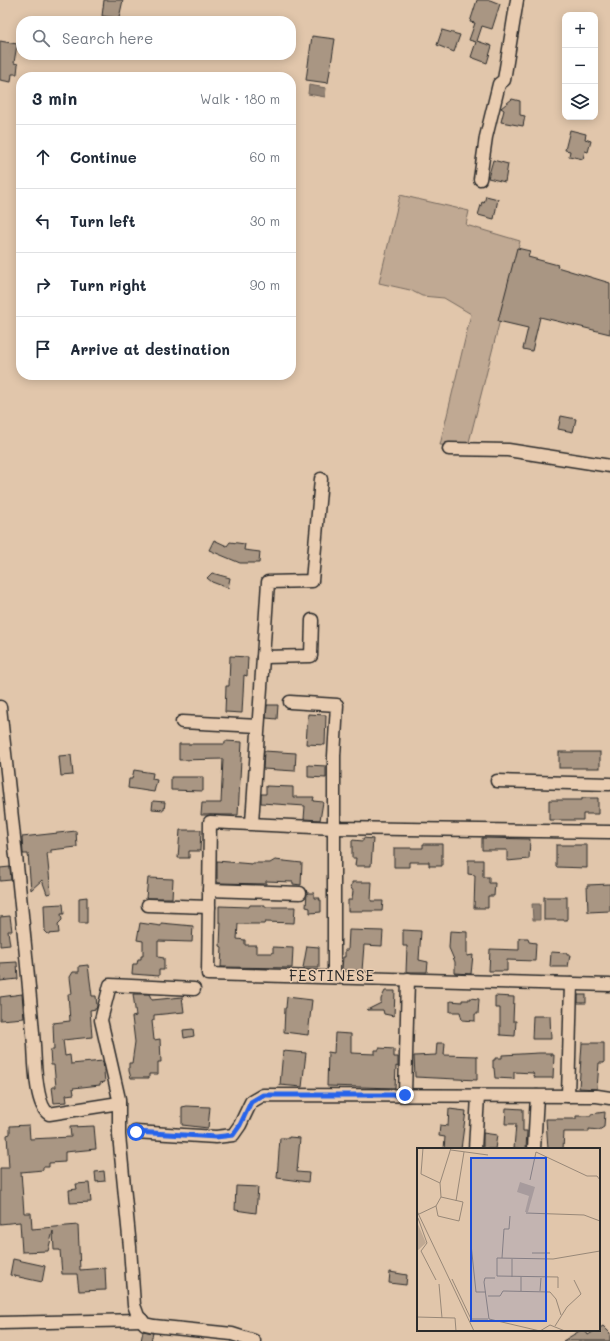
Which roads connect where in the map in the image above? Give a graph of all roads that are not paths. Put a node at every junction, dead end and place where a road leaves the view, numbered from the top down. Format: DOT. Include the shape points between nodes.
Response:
graph roads {
  1 [pos="517,0"];
  2 [pos="480,179"];
  3 [pos="448,449"];
  4 [pos="610,466"];
  5 [pos="321,479"];
  6 [pos="312,620"];
  7 [pos="263,657"];
  8 [pos="290,702"];
  9 [pos="0,707"];
  10 [pos="182,722"];
  11 [pos="258,726"];
  12 [pos="497,781"];
  13 [pos="610,784"];
  14 [pos="252,823"];
  15 [pos="334,828"];
  16 [pos="610,832"];
  17 [pos="209,890"];
  18 [pos="300,893"];
  19 [pos="148,905"];
  20 [pos="209,907"];
  21 [pos="334,977"];
  22 [pos="408,978"];
  23 [pos="571,984"];
  24 [pos="610,985"];
  25 [pos="194,989"];
  26 [pos="405,1095"];
  27 [pos="478,1096"];
  28 [pos="537,1096"];
  29 [pos="568,1096"];
  30 [pos="610,1098"];
  31 [pos="119,1103"];
  32 [pos="136,1132"];
  33 [pos="475,1148"];
  34 [pos="534,1148"];
  35 [pos="142,1320"];
  36 [pos="0,1322"];
  37 [pos="254,1341"];
  1 -- 2 [label="street" via="504,80 499,84 486,137"];
  3 -- 4 [label="street" via="508,450"];
  5 -- 7 [label="street" via="312,581 268,582"];
  6 -- 7 [label="street" via="312,656"];
  7 -- 11 [label="street"];
  8 -- 15 [label="street" via="337,705"];
  9 -- 31 [label="street" via="27,954 36,1076 41,1103 44,1111 50,1114"];
  10 -- 11 [label="street"];
  11 -- 14 [label="street"];
  12 -- 13 [label="street"];
  14 -- 15 [label="street"];
  14 -- 17 [label="street" via="210,822"];
  15 -- 16 [label="street"];
  15 -- 21 [label="street"];
  17 -- 18 [label="street"];
  17 -- 20 [label="street"];
  19 -- 20 [label="street"];
  20 -- 21 [label="street" via="208,974"];
  21 -- 22 [label="street"];
  22 -- 23 [label="street"];
  22 -- 26 [label="street"];
  23 -- 24 [label="street"];
  23 -- 29 [label="street"];
  25 -- 31 [label="street" via="110,985 101,1020"];
  26 -- 27 [label="street"];
  26 -- 32 [label="street" via="263,1095 251,1102 233,1135 216,1137"];
  27 -- 28 [label="street"];
  27 -- 33 [label="street"];
  28 -- 29 [label="street"];
  28 -- 34 [label="street"];
  29 -- 30 [label="street"];
  31 -- 35 [label="street" via="119,1135 134,1305"];
  35 -- 36 [label="street"];
  35 -- 37 [label="street" via="145,1324 154,1326 232,1334"];
}
